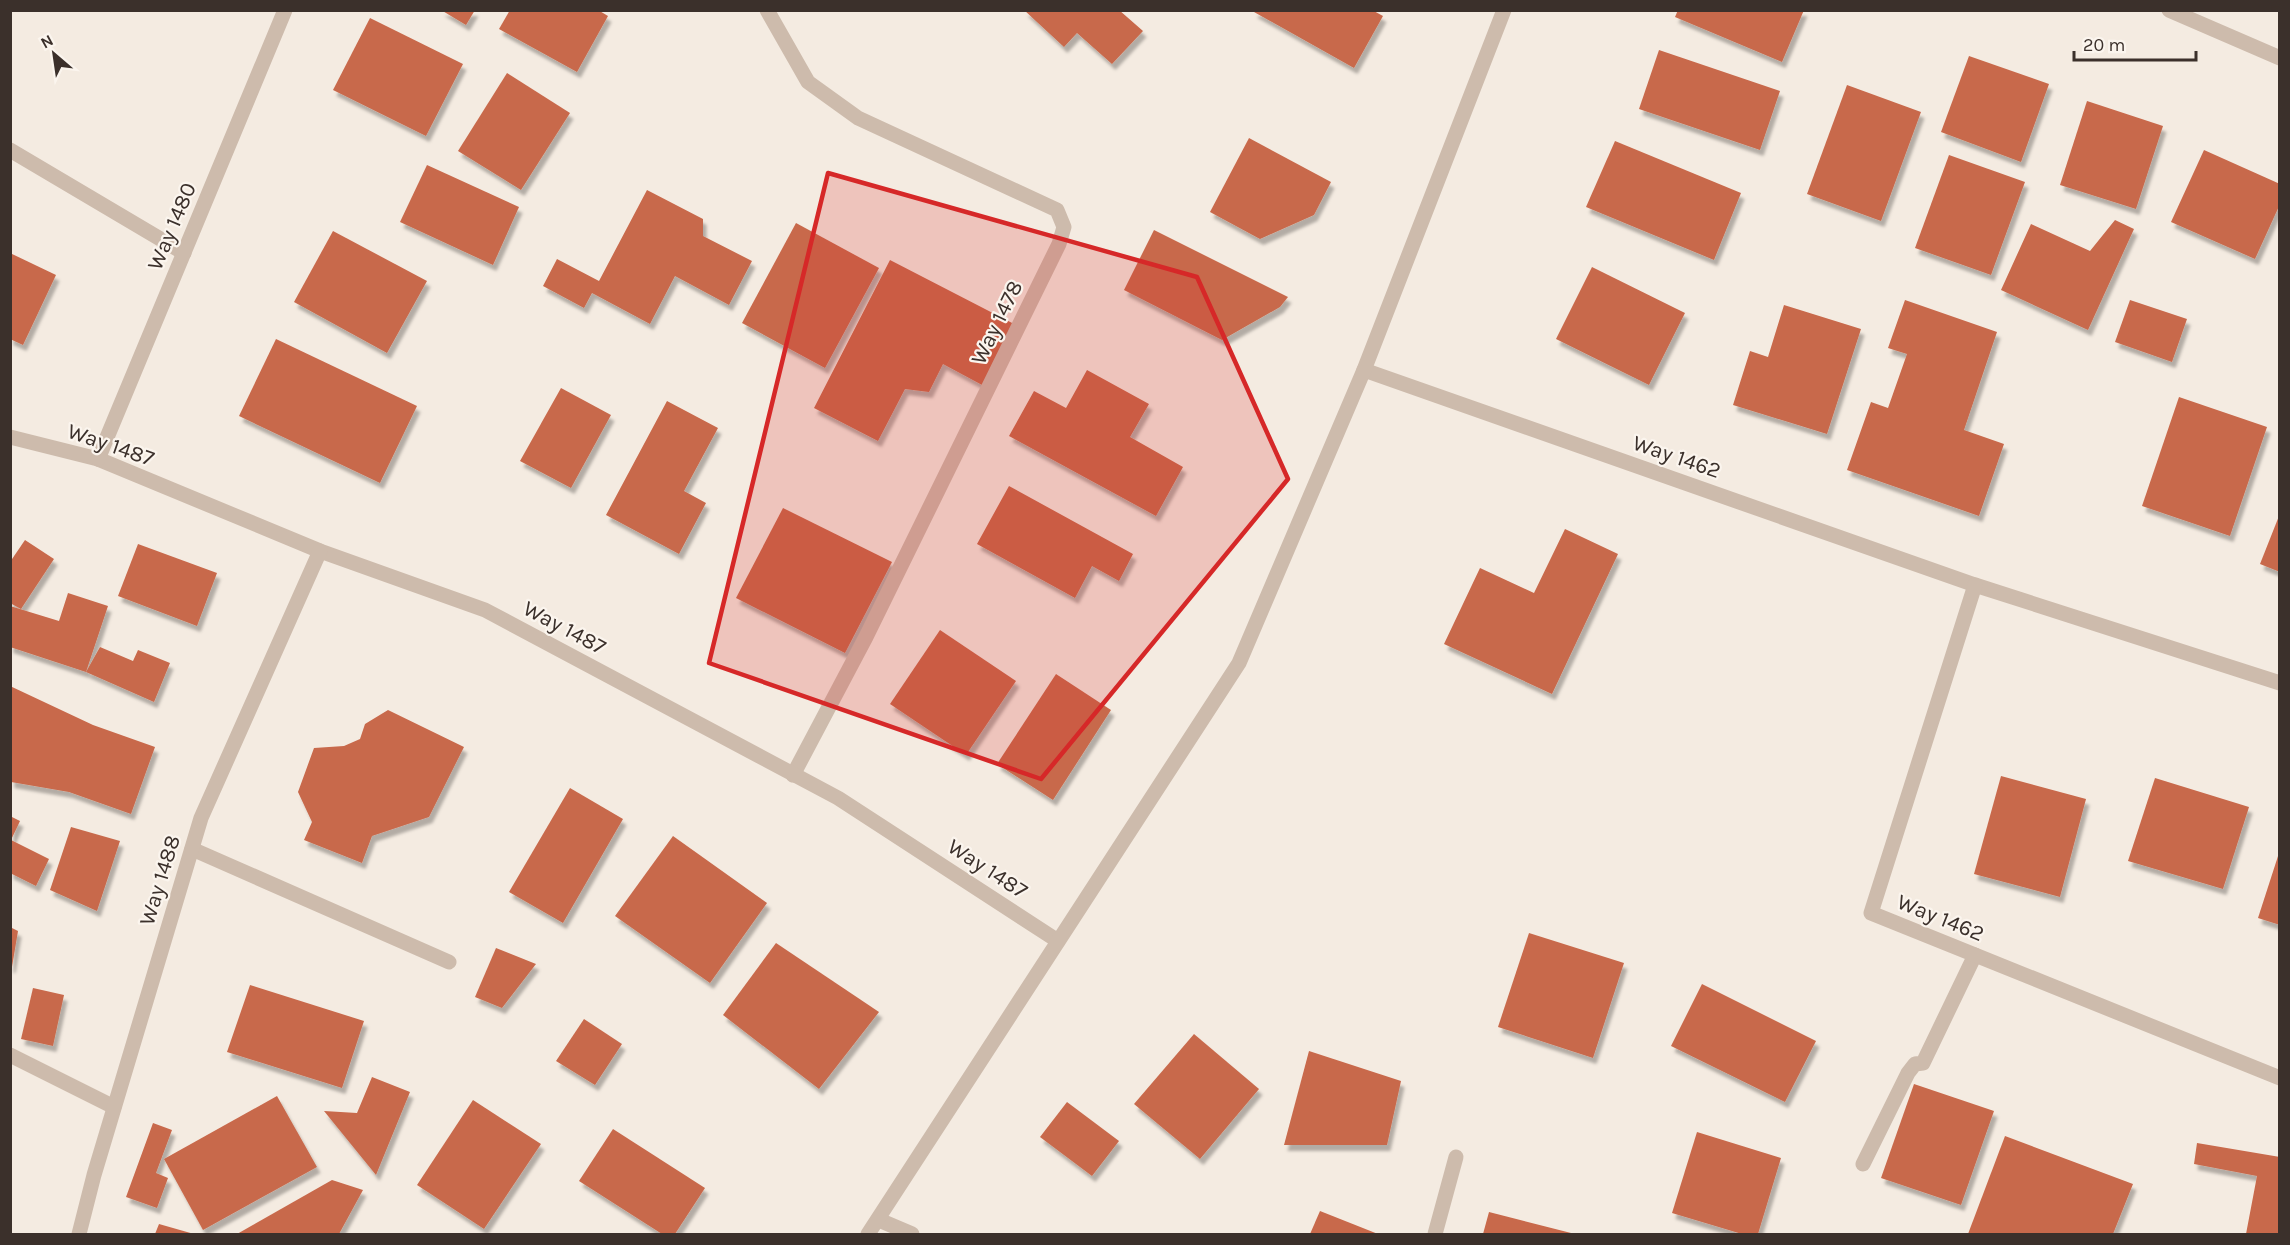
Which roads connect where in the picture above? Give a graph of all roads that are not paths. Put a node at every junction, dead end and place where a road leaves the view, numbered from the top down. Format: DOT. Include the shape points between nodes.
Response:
graph roads {
  1 [pos="285,10"];
  2 [pos="767,10"];
  3 [pos="1504,10"];
  4 [pos="2169,10"];
  5 [pos="2280,58"];
  6 [pos="10,150"];
  7 [pos="184,253"];
  8 [pos="1364,370"];
  9 [pos="10,437"];
  10 [pos="98,459"];
  11 [pos="320,551"];
  12 [pos="1975,585"];
  13 [pos="2280,683"];
  14 [pos="793,775"];
  15 [pos="192,849"];
  16 [pos="1058,940"];
  17 [pos="1975,956"];
  18 [pos="449,962"];
  19 [pos="10,1055"];
  20 [pos="2280,1078"];
  21 [pos="114,1107"];
  22 [pos="1456,1157"];
  23 [pos="1863,1164"];
  24 [pos="879,1220"];
  25 [pos="79,1234"];
  26 [pos="868,1234"];
  27 [pos="912,1234"];
  28 [pos="1435,1234"];
  1 -- 7 [label="street, Way 1480"];
  2 -- 14 [label="street, Way 1478" via="808,82 816,88 858,118 1057,210 1064,227 866,637"];
  3 -- 8 [label="street"];
  4 -- 5 [label="street"];
  6 -- 7 [label="street"];
  7 -- 10 [label="street, Way 1480"];
  8 -- 12 [label="street, Way 1462"];
  8 -- 16 [label="street" via="1239,663"];
  9 -- 10 [label="street, Way 1487"];
  10 -- 11 [label="street, Way 1487"];
  11 -- 14 [label="street, Way 1487" via="485,610"];
  11 -- 15 [label="street, Way 1488" via="201,818"];
  12 -- 13 [label="street, Way 1462"];
  12 -- 17 [label="street, Way 1462" via="1871,913"];
  14 -- 16 [label="street, Way 1487" via="838,798"];
  15 -- 18 [label="street"];
  15 -- 21 [label="street, Way 1488"];
  16 -- 24 [label="street"];
  17 -- 20 [label="street, Way 1462"];
  17 -- 23 [label="street" via="1923,1063 1915,1064 1908,1072"];
  19 -- 21 [label="street"];
  21 -- 25 [label="street, Way 1488"];
  22 -- 28 [label="street"];
  24 -- 26 [label="street"];
  24 -- 27 [label="street"];
}
